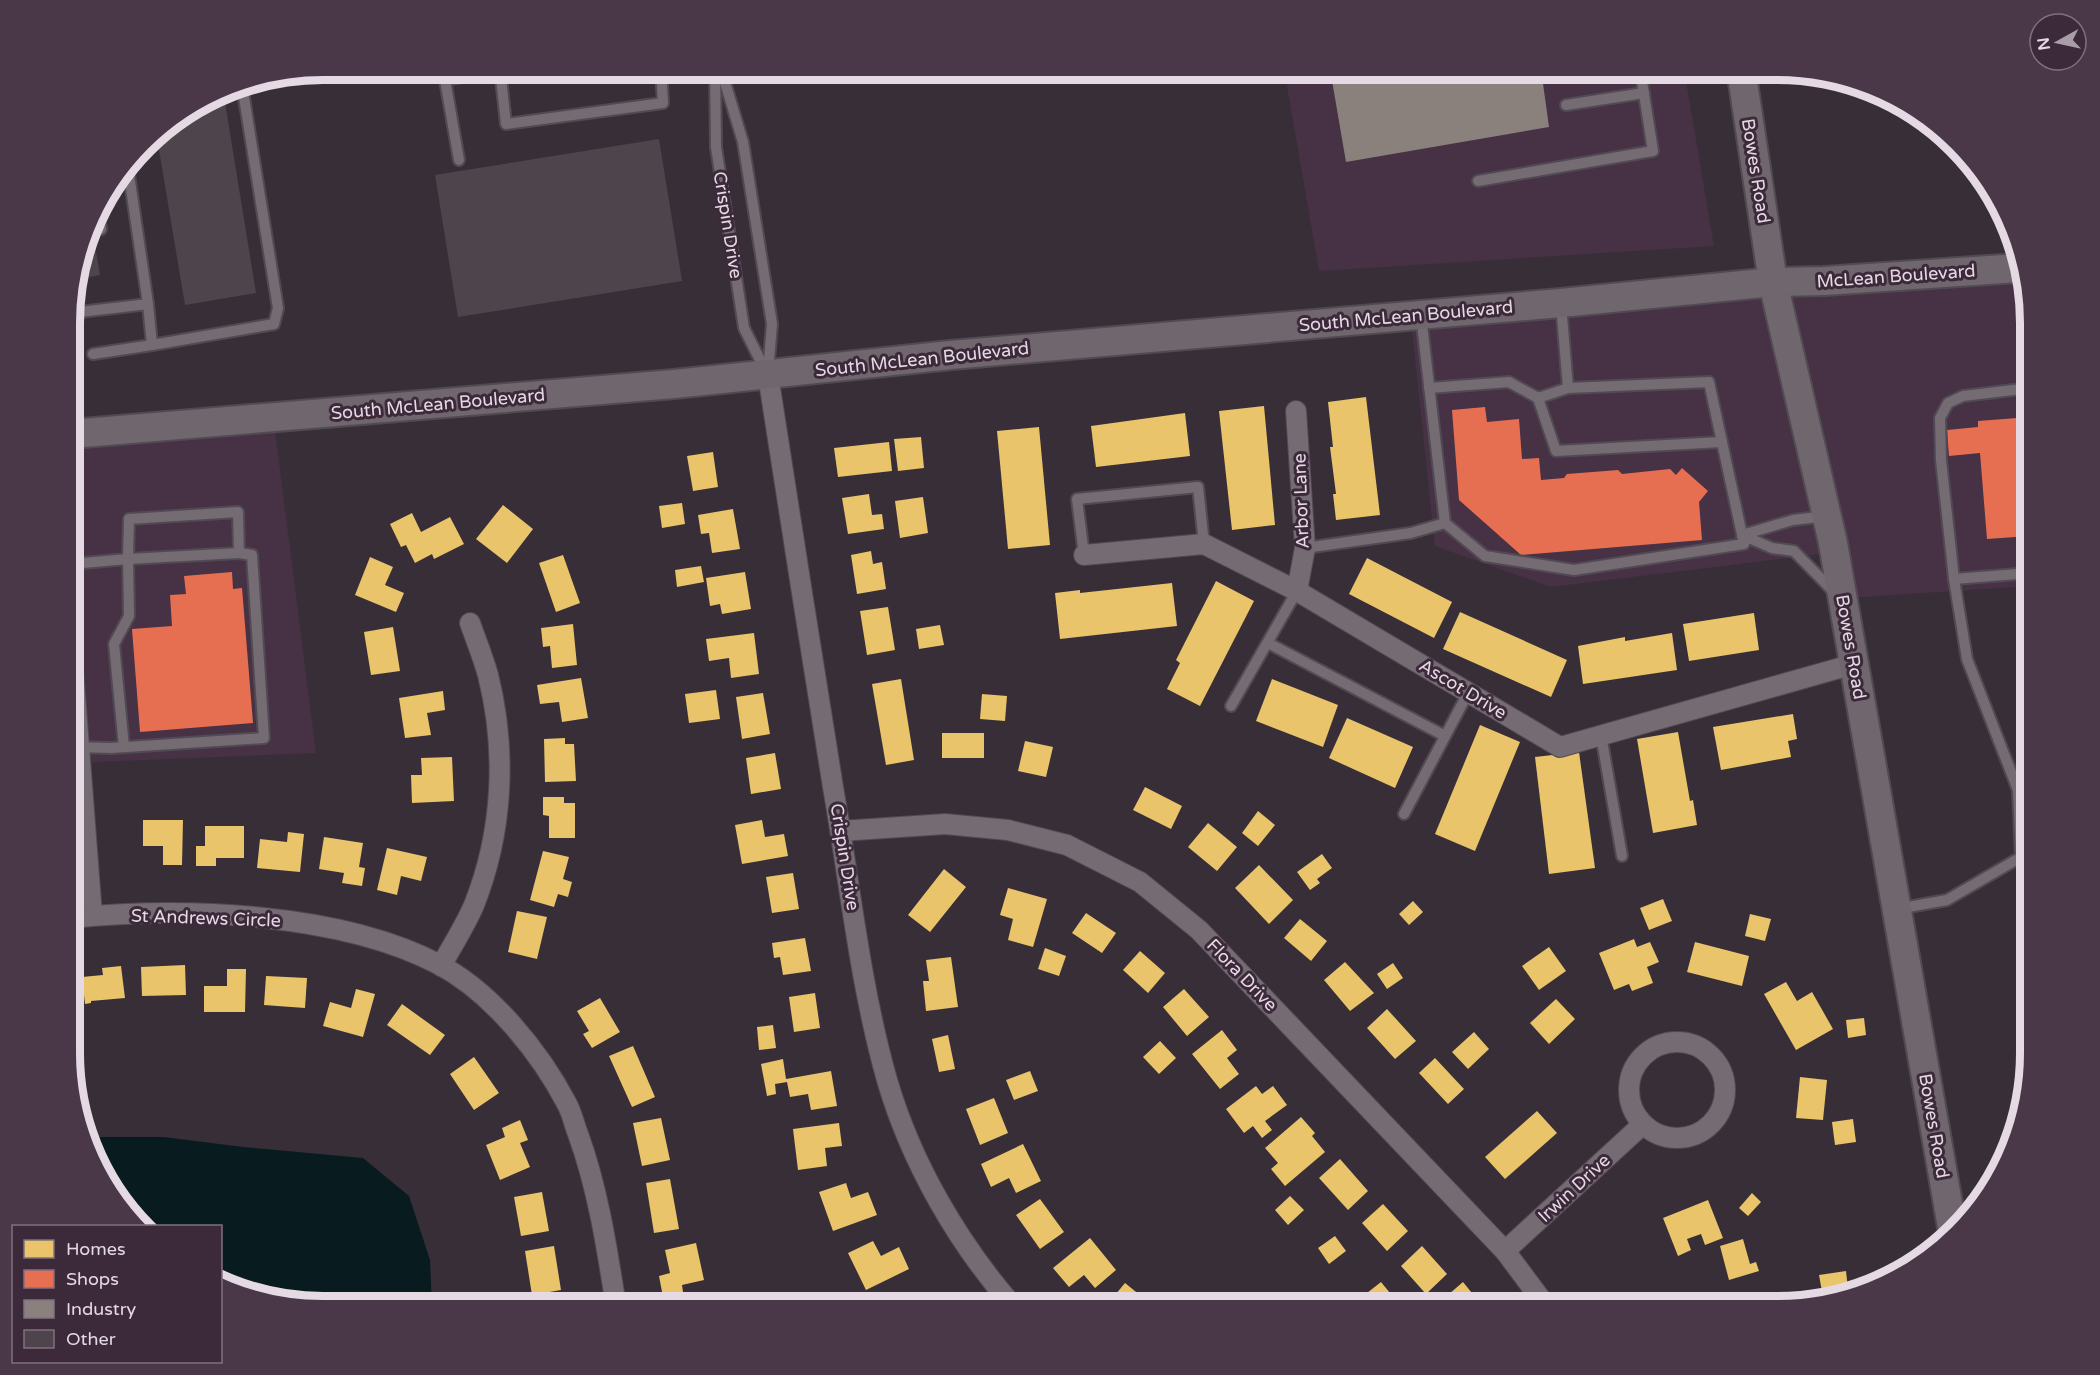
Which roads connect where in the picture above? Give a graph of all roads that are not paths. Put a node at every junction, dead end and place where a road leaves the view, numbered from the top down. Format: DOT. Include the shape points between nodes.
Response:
graph roads {
  1 [pos="445,80"];
  2 [pos="504,80"];
  3 [pos="662,80"];
  4 [pos="715,80"];
  5 [pos="724,80"];
  6 [pos="1642,80"];
  7 [pos="1743,80"];
  8 [pos="243,93"];
  9 [pos="1644,93"];
  10 [pos="1566,105"];
  11 [pos="459,160"];
  12 [pos="129,176"];
  13 [pos="1478,181"];
  14 [pos="100,225"];
  15 [pos="101,229"];
  16 [pos="2014,268"];
  17 [pos="1773,282"];
  18 [pos="1561,303"];
  19 [pos="148,304"];
  20 [pos="80,312"];
  21 [pos="1421,315"];
  22 [pos="152,345"];
  23 [pos="93,354"];
  24 [pos="768,375"];
  25 [pos="1429,388"];
  26 [pos="1568,388"];
  27 [pos="2020,389"];
  28 [pos="1538,398"];
  29 [pos="1296,411"];
  30 [pos="80,433"];
  31 [pos="1722,442"];
  32 [pos="1827,516"];
  33 [pos="1445,523"];
  34 [pos="1742,535"];
  35 [pos="1204,544"];
  36 [pos="1305,549"];
  37 [pos="239,553"];
  38 [pos="1084,555"];
  39 [pos="128,559"];
  40 [pos="80,563"];
  41 [pos="2020,574"];
  42 [pos="1954,579"];
  43 [pos="1297,591"];
  44 [pos="1843,600"];
  45 [pos="470,623"];
  46 [pos="1268,643"];
  47 [pos="1854,664"];
  48 [pos="1468,693"];
  49 [pos="1231,706"];
  50 [pos="1601,735"];
  51 [pos="1445,736"];
  52 [pos="80,747"];
  53 [pos="124,747"];
  54 [pos="80,789"];
  55 [pos="1404,814"];
  56 [pos="841,831"];
  57 [pos="2020,835"];
  58 [pos="1622,856"];
  59 [pos="2020,858"];
  60 [pos="1897,909"];
  61 [pos="92,915"];
  62 [pos="80,917"];
  63 [pos="441,966"];
  64 [pos="1643,1124"];
  65 [pos="1951,1222"];
  66 [pos="1504,1251"];
  67 [pos="614,1296"];
  68 [pos="1004,1296"];
  69 [pos="1538,1296"];
  1 -- 11 [label="lane"];
  2 -- 3 [label="lane" via="506,124 663,103"];
  4 -- 24 [label="lane, Crispin Drive" via="716,147 744,328"];
  5 -- 24 [label="lane, Crispin Drive" via="743,142 772,324"];
  6 -- 9 [label="lane"];
  7 -- 17 [label="main road, Bowes Road"];
  8 -- 22 [label="lane" via="278,308 274,324"];
  9 -- 10 [label="lane"];
  9 -- 13 [label="lane" via="1653,151"];
  12 -- 19 [label="lane"];
  14 -- 15 [label="lane"];
  16 -- 17 [label="main road, McLean Boulevard"];
  17 -- 18 [label="main road, South McLean Boulevard"];
  17 -- 32 [label="main road, Bowes Road"];
  18 -- 21 [label="main road, South McLean Boulevard"];
  18 -- 26 [label="lane"];
  19 -- 20 [label="lane"];
  19 -- 22 [label="lane"];
  21 -- 24 [label="main road, South McLean Boulevard" via="951,355"];
  21 -- 25 [label="lane"];
  22 -- 23 [label="lane"];
  24 -- 30 [label="main road, South McLean Boulevard"];
  24 -- 56 [label="street, Crispin Drive"];
  25 -- 28 [label="lane" via="1509,382"];
  25 -- 33 [label="lane"];
  26 -- 28 [label="lane"];
  26 -- 31 [label="lane" via="1709,381"];
  27 -- 42 [label="lane" via="1963,396 1948,403 1940,418"];
  28 -- 31 [label="lane" via="1556,452"];
  29 -- 36 [label="street, Arbor Lane"];
  31 -- 34 [label="lane"];
  32 -- 34 [label="lane" via="1793,519"];
  32 -- 44 [label="main road, Bowes Road"];
  33 -- 34 [label="lane" via="1485,556 1574,570 1744,544"];
  33 -- 36 [label="lane" via="1411,533"];
  34 -- 44 [label="lane" via="1772,548 1794,551"];
  35 -- 38 [label="street"];
  35 -- 38 [label="lane" via="1198,487 1077,499"];
  35 -- 43 [label="street, Ascot Drive"];
  36 -- 43 [label="street, Arbor Lane"];
  37 -- 39 [label="lane"];
  37 -- 39 [label="lane" via="238,512 129,519"];
  37 -- 53 [label="lane" via="252,555 264,738"];
  39 -- 40 [label="lane"];
  39 -- 53 [label="lane" via="129,616 114,644"];
  41 -- 42 [label="lane"];
  42 -- 57 [label="lane" via="1967,658 2018,790"];
  43 -- 46 [label="lane"];
  43 -- 48 [label="street, Ascot Drive"];
  44 -- 47 [label="main road, Bowes Road"];
  45 -- 63 [label="street" via="487,674 496,719 499,796 486,870 473,907"];
  46 -- 49 [label="lane"];
  46 -- 51 [label="lane"];
  47 -- 50 [label="street, Ascot Drive"];
  47 -- 60 [label="main road, Bowes Road"];
  48 -- 50 [label="street, Ascot Drive" via="1560,747"];
  48 -- 51 [label="lane"];
  50 -- 58 [label="lane"];
  51 -- 55 [label="lane"];
  52 -- 53 [label="lane"];
  54 -- 61 [label="street"];
  56 -- 66 [label="street, Flora Drive" via="945,824 1008,830 1067,845 1140,882 1199,930"];
  56 -- 68 [label="street, Crispin Drive" via="871,1016 888,1082 909,1138 951,1223"];
  59 -- 60 [label="lane" via="1947,900"];
  60 -- 65 [label="main road, Bowes Road"];
  61 -- 62 [label="street, St Andrews Circle"];
  61 -- 63 [label="street, St Andrews Circle" via="219,914 288,921 362,935"];
  63 -- 67 [label="street, St Andrews Circle" via="502,1013 533,1051 567,1105 589,1162"];
  64 -- 64 [label="street" via="1662,1137 1686,1138 1707,1129 1725,1100 1726,1088 1712,1056 1681,1042 1648,1052 1630,1081 1631,1104"];
  64 -- 66 [label="street, Irwin Drive"];
  66 -- 69 [label="street, Flora Drive"];
}
